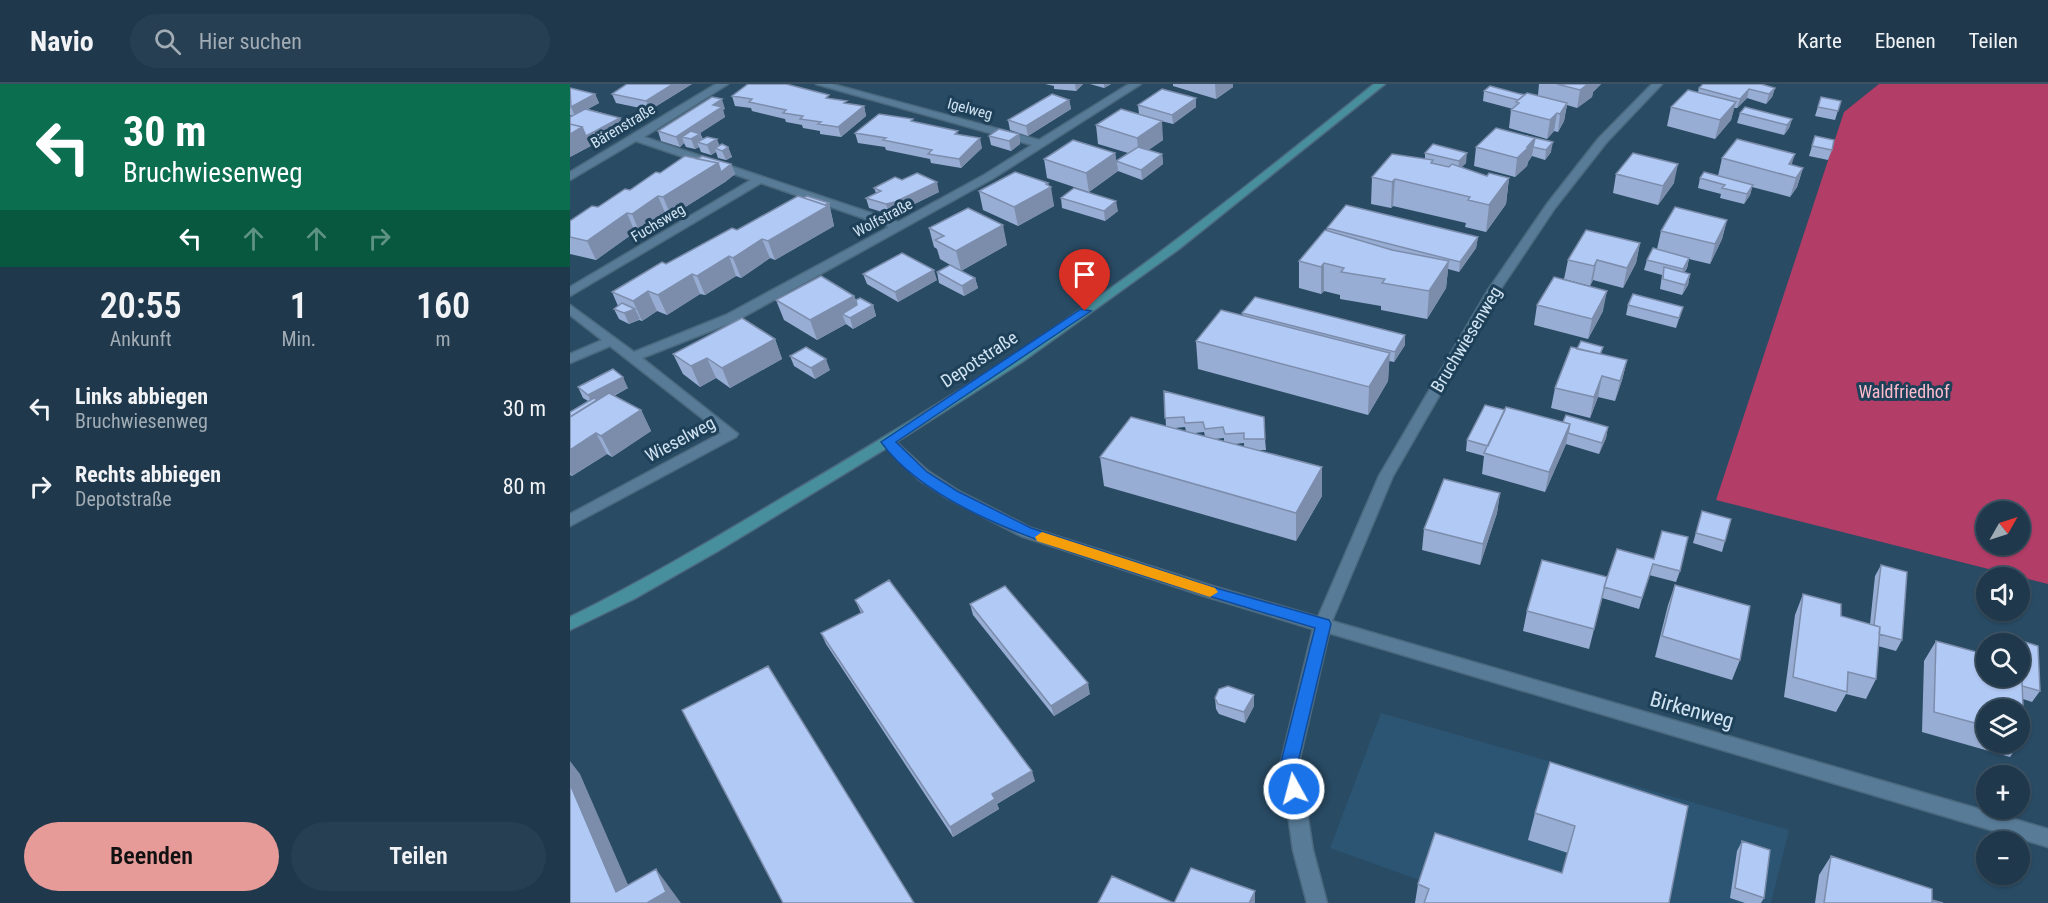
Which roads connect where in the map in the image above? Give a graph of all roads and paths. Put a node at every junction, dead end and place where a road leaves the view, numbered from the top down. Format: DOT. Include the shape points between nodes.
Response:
graph roads {
  1 [pos="723,84"];
  2 [pos="821,84"];
  3 [pos="1136,84"];
  4 [pos="1380,84"];
  5 [pos="1657,84"];
  6 [pos="637,138"];
  7 [pos="1042,144"];
  8 [pos="570,177"];
  9 [pos="761,179"];
  10 [pos="899,226"];
  11 [pos="570,292"];
  12 [pos="570,309"];
  13 [pos="611,341"];
  14 [pos="633,357"];
  15 [pos="570,359"];
  16 [pos="888,442"];
  17 [pos="570,521"];
  18 [pos="570,624"];
  19 [pos="1323,624"];
  20 [pos="2048,838"];
  21 [pos="1317,903"];
  1 -- 6 [label="street, Bärenstraße"];
  2 -- 7 [label="street, Igelweg"];
  3 -- 7 [label="street, Wolfstraße"];
  4 -- 16 [label="main road, Depotstraße" via="1143,271"];
  5 -- 19 [label="street, Bruchwiesenweg" via="1602,141 1551,206 1494,290 1386,476"];
  6 -- 8 [label="street, Bärenstraße"];
  6 -- 9 [label="street"];
  7 -- 10 [label="street, Wolfstraße"];
  9 -- 10 [label="street"];
  9 -- 11 [label="street, Fuchsweg"];
  10 -- 14 [label="street, Wolfstraße" via="730,318"];
  12 -- 13 [label="street"];
  13 -- 14 [label="street"];
  13 -- 15 [label="street"];
  14 -- 17 [label="street, Wieselweg" via="731,434"];
  16 -- 18 [label="main road, Depotstraße" via="704,552"];
  16 -- 19 [label="street" via="923,475 952,494 1026,532 1196,588"];
  19 -- 20 [label="street, Birkenweg"];
  19 -- 21 [label="street, Bruchwiesenweg" via="1290,762 1303,850"];
}
